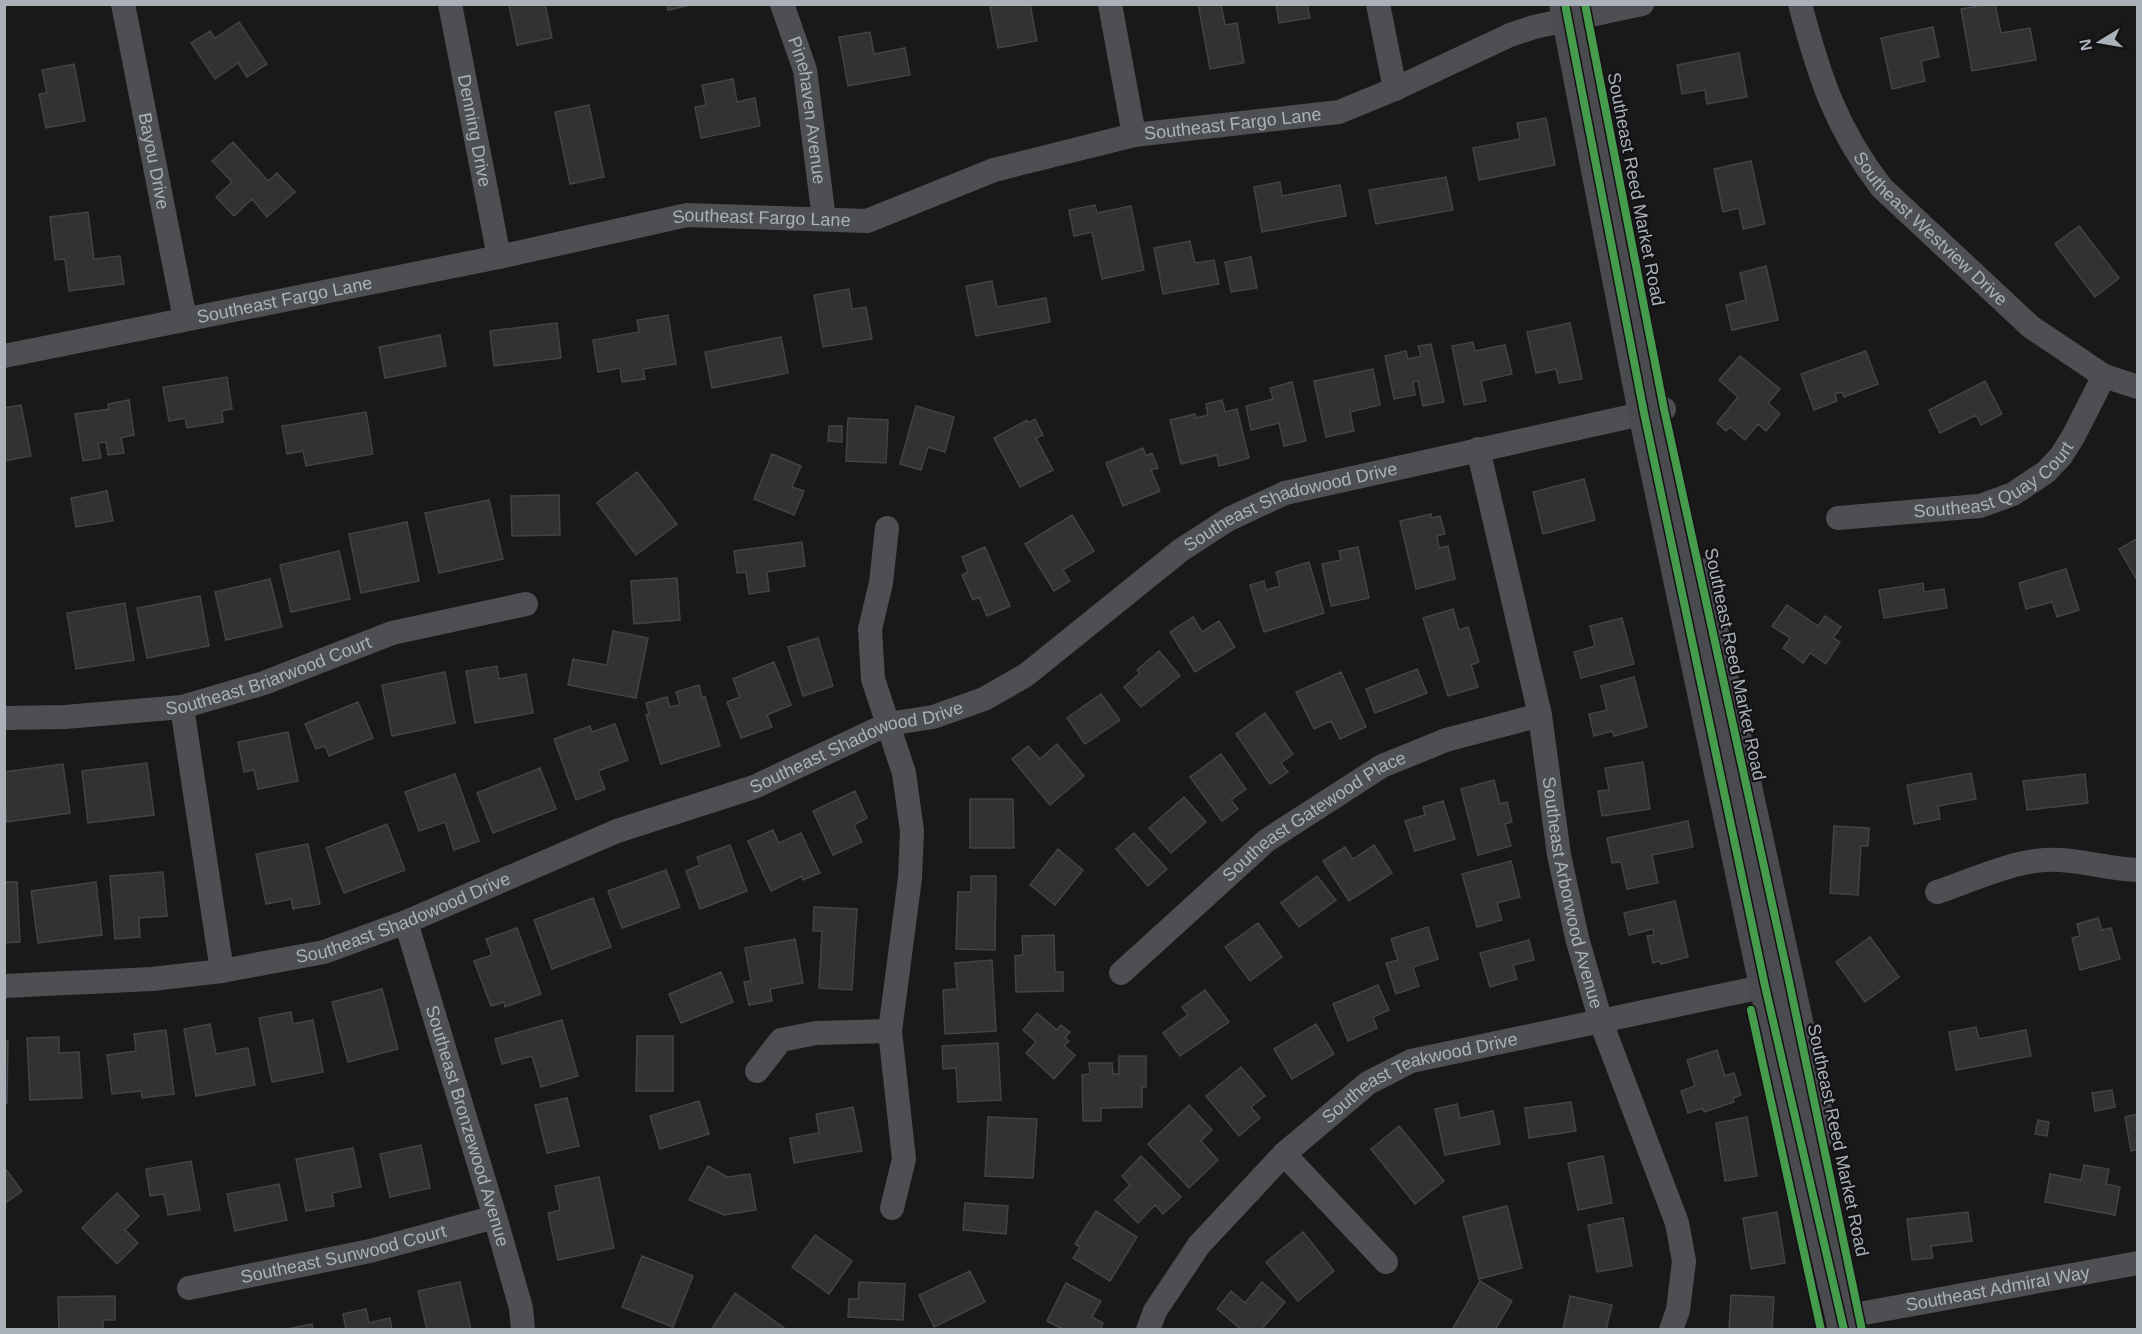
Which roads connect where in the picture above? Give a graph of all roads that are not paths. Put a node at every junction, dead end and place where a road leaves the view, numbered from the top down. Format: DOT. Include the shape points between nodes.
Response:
graph roads {
  1 [pos="123,4"];
  2 [pos="450,4"];
  3 [pos="782,4"];
  4 [pos="1110,4"];
  5 [pos="1378,4"];
  6 [pos="1642,4"];
  7 [pos="1800,4"];
  8 [pos="1576,11"];
  9 [pos="1395,89"];
  10 [pos="1134,135"];
  11 [pos="825,219"];
  12 [pos="499,257"];
  13 [pos="185,319"];
  14 [pos="4,356"];
  15 [pos="2104,376"];
  16 [pos="2138,387"];
  17 [pos="1654,411"];
  18 [pos="1479,449"];
  19 [pos="1838,518"];
  20 [pos="887,528"];
  21 [pos="526,604"];
  22 [pos="182,707"];
  23 [pos="1540,715"];
  24 [pos="4,718"];
  25 [pos="888,724"];
  26 [pos="2138,870"];
  27 [pos="1937,892"];
  28 [pos="406,922"];
  29 [pos="222,971"];
  30 [pos="1121,973"];
  31 [pos="1777,983"];
  32 [pos="4,986"];
  33 [pos="1601,1022"];
  34 [pos="890,1031"];
  35 [pos="757,1071"];
  36 [pos="1284,1154"];
  37 [pos="892,1208"];
  38 [pos="495,1217"];
  39 [pos="1386,1262"];
  40 [pos="2138,1263"];
  41 [pos="189,1288"];
  42 [pos="1855,1324"];
  43 [pos="523,1329"];
  44 [pos="1148,1329"];
  45 [pos="1671,1329"];
  1 -- 13 [label="street, Bayou Drive"];
  2 -- 12 [label="street, Denning Drive"];
  3 -- 11 [label="street, Pinehaven Avenue" via="805,70"];
  4 -- 10 [label="street"];
  5 -- 9 [label="street"];
  6 -- 8 [label="street, Southeast Fargo Lane"];
  7 -- 15 [label="street, Southeast Westview Drive" via="1835,114 1882,188 2031,327"];
  8 -- 9 [label="street, Southeast Fargo Lane" via="1510,35"];
  8 -- 17 [label="main road, Southeast Reed Market Road"];
  9 -- 10 [label="street, Southeast Fargo Lane" via="1339,112"];
  10 -- 11 [label="street, Southeast Fargo Lane" via="994,170 867,221"];
  11 -- 12 [label="street, Southeast Fargo Lane" via="687,215"];
  12 -- 13 [label="street, Southeast Fargo Lane"];
  13 -- 14 [label="street, Southeast Fargo Lane"];
  15 -- 16 [label="street, Southeast Westview Drive"];
  15 -- 19 [label="street, Southeast Quay Court" via="2061,456 2046,472 2013,494 1980,506"];
  17 -- 18 [label="street, Southeast Shadowood Drive"];
  17 -- 31 [label="main road, Southeast Reed Market Road"];
  18 -- 23 [label="street, Southeast Arborwood Avenue"];
  18 -- 25 [label="street, Southeast Shadowood Drive" via="1285,493 1229,519 1181,550 1026,675 984,699 933,717"];
  20 -- 25 [label="street" via="881,583 870,629 873,679"];
  21 -- 22 [label="street, Southeast Briarwood Court" via="392,633 264,683"];
  22 -- 24 [label="street, Southeast Briarwood Court"];
  22 -- 29 [label="street"];
  23 -- 30 [label="street, Southeast Gatewood Place" via="1446,740 1382,766 1266,841"];
  23 -- 33 [label="street, Southeast Arborwood Avenue" via="1559,855"];
  25 -- 28 [label="street, Southeast Shadowood Drive" via="754,787 616,831"];
  25 -- 34 [label="street" via="904,773 912,831 910,878"];
  26 -- 27 [label="street" via="2045,860"];
  28 -- 29 [label="street, Southeast Shadowood Drive" via="324,952"];
  28 -- 38 [label="street, Southeast Bronzewood Avenue"];
  29 -- 32 [label="street, Southeast Shadowood Drive" via="152,979"];
  31 -- 33 [label="street, Southeast Teakwood Drive"];
  31 -- 42 [label="main road, Southeast Reed Market Road"];
  33 -- 36 [label="street, Southeast Teakwood Drive" via="1411,1061 1368,1083"];
  33 -- 45 [label="street, Southeast Arborwood Avenue" via="1677,1223 1684,1261 1678,1310"];
  34 -- 35 [label="street" via="816,1033 781,1040"];
  34 -- 37 [label="street" via="904,1159"];
  36 -- 39 [label="street"];
  36 -- 44 [label="street, Southeast Teakwood Drive" via="1199,1245 1155,1311"];
  38 -- 41 [label="street, Southeast Sunwood Court" via="370,1251"];
  38 -- 43 [label="street, Southeast Bronzewood Avenue" via="521,1308"];
  40 -- 42 [label="street, Southeast Admiral Way"];
}
